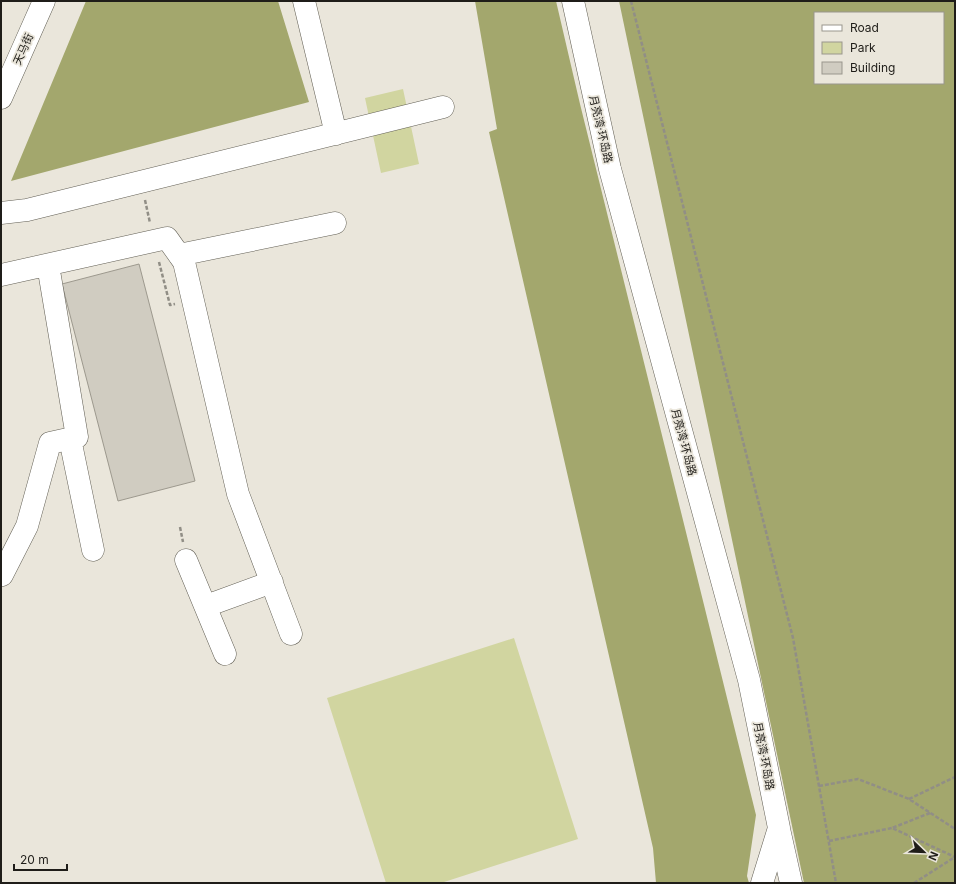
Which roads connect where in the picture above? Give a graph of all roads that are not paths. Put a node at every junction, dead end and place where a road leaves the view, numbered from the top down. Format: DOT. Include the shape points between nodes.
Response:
graph roads {
  1 [pos="44,1"];
  2 [pos="304,1"];
  3 [pos="573,1"];
  4 [pos="1,98"];
  5 [pos="443,107"];
  6 [pos="336,134"];
  7 [pos="1,213"];
  8 [pos="336,223"];
  9 [pos="179,255"];
  10 [pos="48,265"];
  11 [pos="1,275"];
  12 [pos="70,439"];
  13 [pos="93,550"];
  14 [pos="186,560"];
  15 [pos="2,575"];
  16 [pos="272,582"];
  17 [pos="206,606"];
  18 [pos="291,634"];
  19 [pos="226,654"];
  20 [pos="778,828"];
  21 [pos="762,883"];
  22 [pos="791,883"];
  1 -- 4 [label="street, 天马街"];
  2 -- 6 [label="street"];
  3 -- 20 [label="street, 月亮湾·环岛路" via="610,169 749,680"];
  5 -- 6 [label="street"];
  6 -- 7 [label="street" via="27,210"];
  8 -- 9 [label="street"];
  9 -- 10 [label="street" via="167,238"];
  9 -- 16 [label="street" via="184,262 238,494"];
  10 -- 11 [label="street"];
  10 -- 12 [label="street" via="77,437"];
  12 -- 13 [label="street"];
  12 -- 15 [label="street" via="50,443 27,526"];
  14 -- 17 [label="street"];
  16 -- 17 [label="street"];
  16 -- 18 [label="street"];
  17 -- 19 [label="street"];
  20 -- 21 [label="street, 月亮湾·环岛路"];
  20 -- 22 [label="street"];
}
